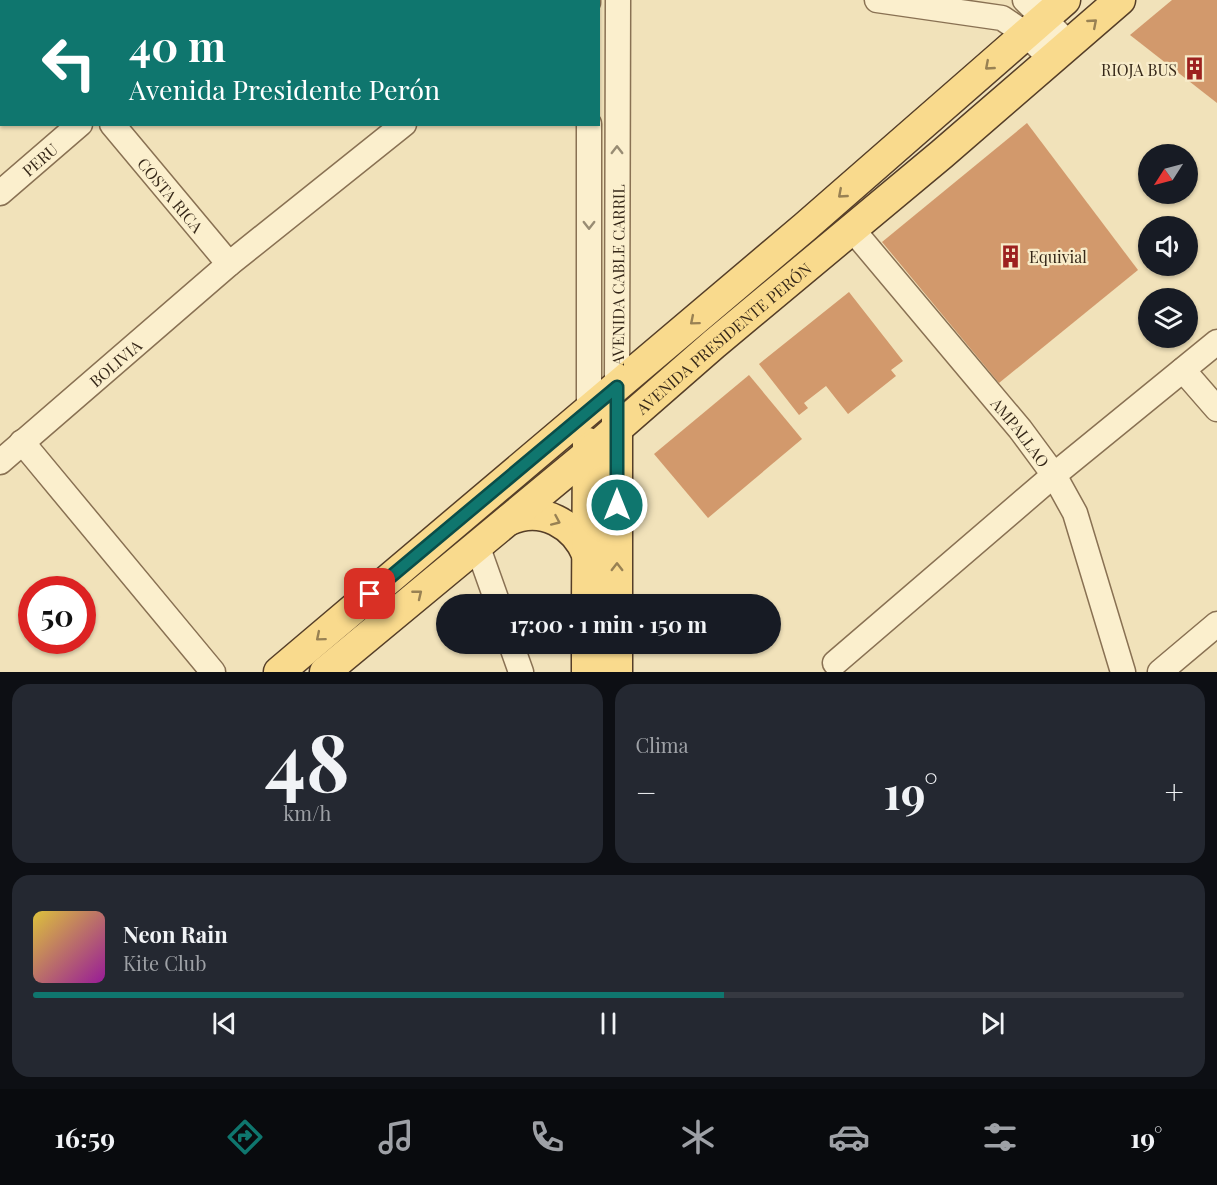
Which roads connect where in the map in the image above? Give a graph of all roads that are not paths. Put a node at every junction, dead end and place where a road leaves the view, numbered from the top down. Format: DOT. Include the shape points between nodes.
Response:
graph roads {
  1 [pos="877,0"];
  2 [pos="1120,0"];
  3 [pos="921,3"];
  4 [pos="618,8"];
  5 [pos="1040,13"];
  6 [pos="1060,52"];
  7 [pos="78,126"];
  8 [pos="114,126"];
  9 [pos="402,126"];
  10 [pos="589,126"];
  11 [pos="0,193"];
  12 [pos="852,229"];
  13 [pos="229,264"];
  14 [pos="1217,342"];
  15 [pos="1183,370"];
  16 [pos="617,387"];
  17 [pos="589,409"];
  18 [pos="1217,409"];
  19 [pos="617,428"];
  20 [pos="22,442"];
  21 [pos="588,454"];
  22 [pos="0,462"];
  23 [pos="1054,475"];
  24 [pos="509,520"];
  25 [pos="477,545"];
  26 [pos="588,556"];
  27 [pos="494,594"];
  28 [pos="587,594"];
  29 [pos="617,594"];
  30 [pos="1217,624"];
  31 [pos="515,654"];
  32 [pos="587,654"];
  33 [pos="617,654"];
  34 [pos="835,663"];
  35 [pos="328,671"];
  36 [pos="213,672"];
  37 [pos="279,672"];
  38 [pos="521,672"];
  39 [pos="587,672"];
  40 [pos="616,672"];
  41 [pos="1123,672"];
  42 [pos="1160,672"];
  1 -- 3 [label="street"];
  6 -- 2 [label="main road, AVENIDA PRESIDENTE PERÓN, one-way"];
  3 -- 5 [label="street" via="1002,18"];
  16 -- 4 [label="street, AVENIDA CABLE CARRIL, one-way"];
  5 -- 6 [label="street"];
  5 -- 16 [label="main road, AVENIDA PRESIDENTE PERÓN, one-way"];
  6 -- 12 [label="main road, AVENIDA PRESIDENTE PERÓN"];
  7 -- 11 [label="street, PERU"];
  8 -- 13 [label="street, COSTA RICA"];
  9 -- 13 [label="street, BOLIVIA"];
  10 -- 17 [label="street, AVENIDA CABLE CARRIL, one-way"];
  12 -- 19 [label="main road, AVENIDA PRESIDENTE PERÓN"];
  12 -- 23 [label="street, AMPALLAO"];
  13 -- 20 [label="street, BOLIVIA"];
  14 -- 15 [label="street"];
  15 -- 18 [label="street"];
  15 -- 23 [label="street"];
  16 -- 17 [label="main road, AVENIDA PRESIDENTE PERÓN"];
  16 -- 19 [label="main road, AVENIDA CABLE CARRIL"];
  17 -- 21 [label="main road, AVENIDA CABLE CARRIL"];
  17 -- 37 [label="main road, AVENIDA PRESIDENTE PERÓN, one-way"];
  19 -- 21 [label="main road, AVENIDA PRESIDENTE PERÓN"];
  29 -- 19 [label="main road, AVENIDA CABLE CARRIL, one-way"];
  20 -- 22 [label="street, BOLIVIA"];
  20 -- 36 [label="street"];
  21 -- 24 [label="main road, AVENIDA PRESIDENTE PERÓN"];
  21 -- 26 [label="main road, AVENIDA CABLE CARRIL"];
  23 -- 34 [label="street"];
  23 -- 41 [label="street, AMPALLAO" via="1075,513"];
  24 -- 25 [label="main road, AVENIDA PRESIDENTE PERÓN"];
  24 -- 26 [label="main road, one-way" via="530,514 554,519 576,533"];
  25 -- 27 [label="street"];
  35 -- 25 [label="main road, AVENIDA PRESIDENTE PERÓN, one-way"];
  26 -- 28 [label="main road, AVENIDA CABLE CARRIL"];
  30 -- 42 [label="street"];
  31 -- 38 [label="street"];
  32 -- 39 [label="main road"];
  33 -- 40 [label="main road"];
}
